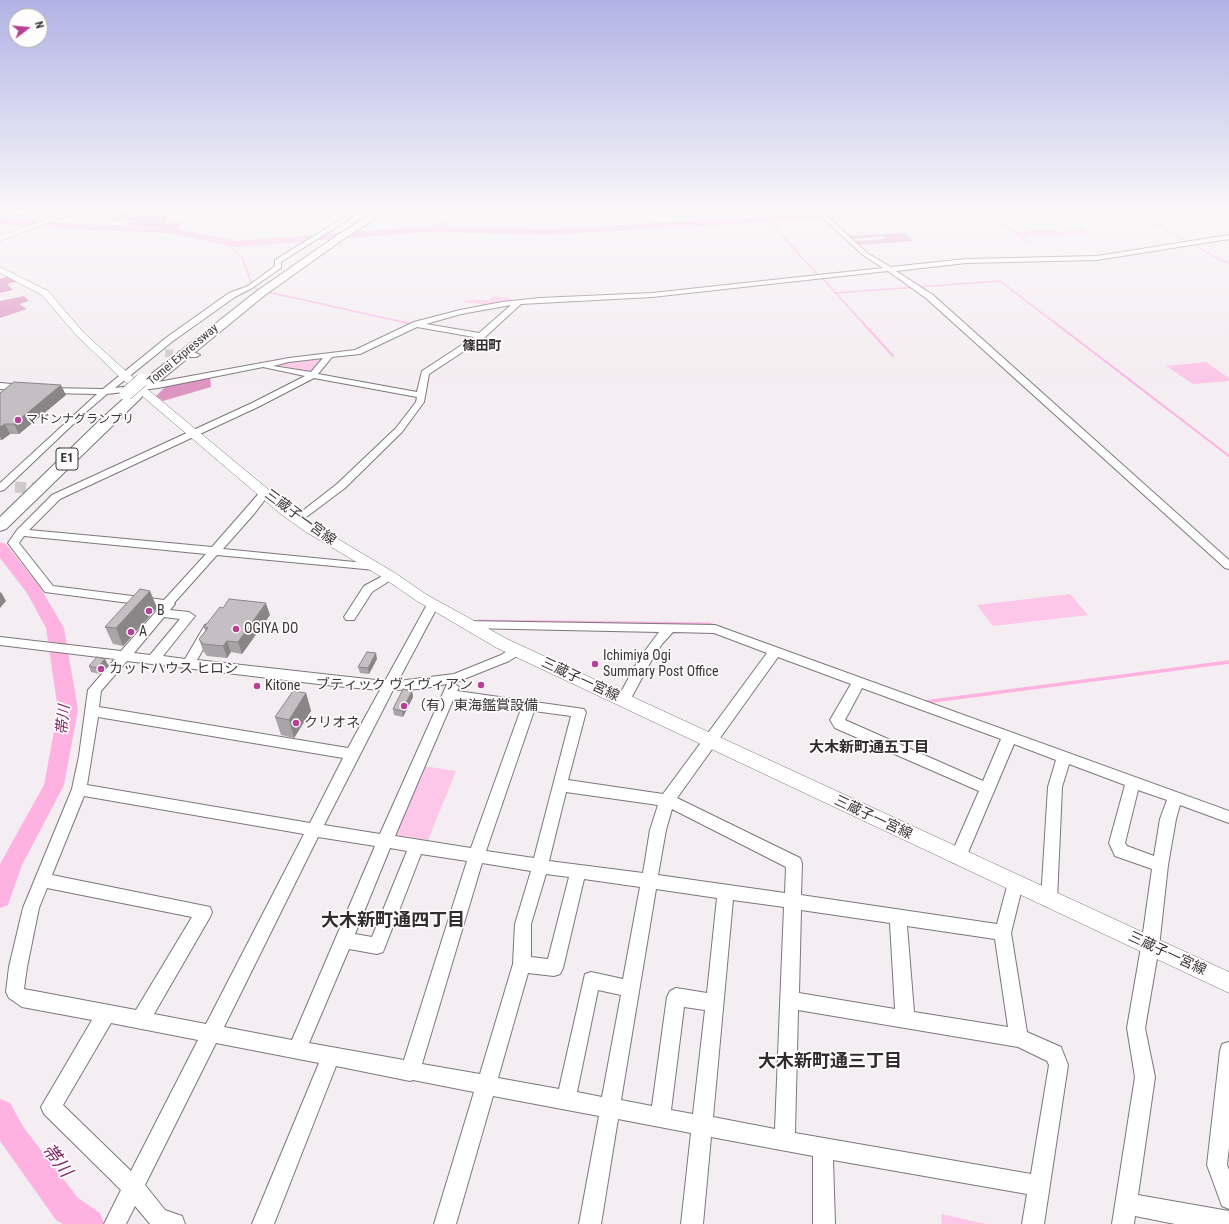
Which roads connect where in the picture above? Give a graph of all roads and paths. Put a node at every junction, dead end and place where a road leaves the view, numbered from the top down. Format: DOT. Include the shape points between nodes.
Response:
graph roads {
  1 [pos="279,266"];
  2 [pos="293,266"];
  3 [pos="885,266"];
  4 [pos="917,266"];
  5 [pos="889,269"];
  6 [pos="0,270"];
  7 [pos="519,302"];
  8 [pos="417,324"];
  9 [pos="481,336"];
  10 [pos="155,352"];
  11 [pos="165,353"];
  12 [pos="329,356"];
  13 [pos="254,366"];
  14 [pos="126,376"];
  15 [pos="312,376"];
  16 [pos="0,386"];
  17 [pos="139,387"];
  18 [pos="106,392"];
  19 [pos="422,395"];
  20 [pos="194,434"];
  21 [pos="1,487"];
  22 [pos="14,487"];
  23 [pos="47,489"];
  24 [pos="68,491"];
  25 [pos="265,493"];
  26 [pos="0,511"];
  27 [pos="297,519"];
  28 [pos="0,526"];
  29 [pos="21,532"];
  30 [pos="214,552"];
  31 [pos="1229,566"];
  32 [pos="375,567"];
  33 [pos="390,576"];
  34 [pos="433,604"];
  35 [pos="165,608"];
  36 [pos="350,617"];
  37 [pos="216,619"];
  38 [pos="467,624"];
  39 [pos="671,627"];
  40 [pos="0,641"];
  41 [pos="516,651"];
  42 [pos="775,651"];
  43 [pos="125,656"];
  44 [pos="153,660"];
  45 [pos="188,664"];
  46 [pos="456,678"];
  47 [pos="858,682"];
  48 [pos="388,686"];
  49 [pos="450,695"];
  50 [pos="623,701"];
  51 [pos="529,705"];
  52 [pos="92,711"];
  53 [pos="1009,738"];
  54 [pos="709,741"];
  55 [pos="352,754"];
  56 [pos="1064,758"];
  57 [pos="1133,782"];
  58 [pos="560,785"];
  59 [pos="79,788"];
  60 [pos="988,789"];
  61 [pos="1176,798"];
  62 [pos="667,800"];
  63 [pos="1229,817"];
  64 [pos="314,830"];
  65 [pos="385,841"];
  66 [pos="416,847"];
  67 [pos="477,855"];
  68 [pos="958,857"];
  69 [pos="1160,865"];
  70 [pos="540,866"];
  71 [pos="578,872"];
  72 [pos="41,880"];
  73 [pos="649,882"];
  74 [pos="1015,884"];
  75 [pos="726,892"];
  76 [pos="1049,900"];
  77 [pos="792,902"];
  78 [pos="898,918"];
  79 [pos="1003,934"];
  80 [pos="344,940"];
  81 [pos="1150,946"];
  82 [pos="522,964"];
  83 [pos="1229,982"];
  84 [pos="630,989"];
  85 [pos="789,1000"];
  86 [pos="714,1003"];
  87 [pos="106,1014"];
  88 [pos="905,1019"];
  89 [pos="140,1020"];
  90 [pos="212,1034"];
  91 [pos="1019,1038"];
  92 [pos="297,1050"];
  93 [pos="1229,1051"];
  94 [pos="331,1056"];
  95 [pos="410,1072"];
  96 [pos="485,1085"];
  97 [pos="566,1100"];
  98 [pos="610,1107"];
  99 [pos="660,1117"];
  100 [pos="701,1124"];
  101 [pos="785,1140"];
  102 [pos="823,1148"];
  103 [pos="1040,1186"];
  104 [pos="134,1188"];
  105 [pos="1229,1199"];
  106 [pos="1125,1203"];
  107 [pos="119,1216"];
  108 [pos="1174,1218"];
  109 [pos="1229,1222"];
  110 [pos="174,1224"];
  111 [pos="263,1224"];
  112 [pos="445,1224"];
  113 [pos="590,1224"];
  114 [pos="692,1224"];
  115 [pos="824,1224"];
  116 [pos="1033,1224"];
  117 [pos="1123,1224"];
  1 -- 10 [label="street" via="250,287 232,294"];
  2 -- 17 [label="highway, Tomei Expressway / E1" via="257,292"];
  3 -- 5 [label="street"];
  4 -- 5 [label="street"];
  5 -- 7 [label="street" via="645,295"];
  5 -- 31 [label="street" via="930,297"];
  6 -- 14 [label="main road, 三蔵子一宮線" via="44,293 80,334"];
  7 -- 8 [label="street" via="489,306"];
  7 -- 9 [label="street"];
  8 -- 9 [label="street"];
  8 -- 12 [label="street" via="364,350"];
  9 -- 19 [label="street" via="425,373"];
  10 -- 11 [label="street"];
  10 -- 14 [label="street"];
  12 -- 13 [label="street"];
  12 -- 15 [label="street"];
  13 -- 15 [label="street"];
  13 -- 17 [label="street"];
  14 -- 17 [label="main road, 三蔵子一宮線"];
  14 -- 18 [label="street"];
  15 -- 19 [label="street"];
  15 -- 20 [label="street"];
  16 -- 18 [label="street"];
  17 -- 18 [label="street"];
  17 -- 20 [label="main road, 三蔵子一宮線"];
  17 -- 26 [label="highway, Tomei Expressway / E1"];
  17 -- 28 [label="highway, Tomei Expressway / E1"];
  18 -- 21 [label="street"];
  19 -- 27 [label="street" via="420,402 399,430 377,453 341,486"];
  20 -- 24 [label="street"];
  20 -- 25 [label="main road, 三蔵子一宮線"];
  21 -- 22 [label="street"];
  23 -- 24 [label="street"];
  24 -- 29 [label="street" via="56,497"];
  25 -- 27 [label="main road, 三蔵子一宮線"];
  25 -- 30 [label="street"];
  27 -- 32 [label="main road, 三蔵子一宮線"];
  29 -- 30 [label="street"];
  29 -- 35 [label="street" via="13,543 49,589"];
  30 -- 32 [label="street"];
  30 -- 35 [label="street"];
  32 -- 33 [label="main road, 三蔵子一宮線"];
  33 -- 34 [label="main road, 三蔵子一宮線"];
  33 -- 36 [label="street" via="368,590"];
  34 -- 38 [label="main road, 三蔵子一宮線"];
  34 -- 48 [label="street"];
  35 -- 43 [label="street"];
  35 -- 44 [label="street" via="189,616"];
  37 -- 45 [label="street" via="203,636"];
  38 -- 39 [label="street"];
  38 -- 41 [label="main road, 三蔵子一宮線"];
  39 -- 42 [label="street" via="715,629"];
  39 -- 50 [label="street" via="644,662"];
  40 -- 43 [label="street"];
  41 -- 46 [label="street"];
  41 -- 50 [label="main road, 三蔵子一宮線"];
  42 -- 47 [label="street"];
  42 -- 54 [label="street"];
  43 -- 44 [label="street"];
  43 -- 52 [label="street" via="95,690"];
  44 -- 45 [label="street"];
  45 -- 48 [label="street"];
  46 -- 48 [label="street"];
  46 -- 49 [label="street"];
  47 -- 53 [label="street"];
  47 -- 60 [label="street" via="837,720 840,724"];
  48 -- 55 [label="street"];
  49 -- 51 [label="street"];
  49 -- 65 [label="street"];
  50 -- 54 [label="main road, 三蔵子一宮線"];
  51 -- 58 [label="street" via="579,712"];
  51 -- 67 [label="street"];
  52 -- 55 [label="street"];
  52 -- 59 [label="street"];
  53 -- 56 [label="street"];
  53 -- 60 [label="street"];
  54 -- 62 [label="street"];
  54 -- 68 [label="main road, 三蔵子一宮線"];
  55 -- 64 [label="street"];
  56 -- 57 [label="street"];
  56 -- 76 [label="street" via="1055,788"];
  57 -- 61 [label="street"];
  57 -- 69 [label="street" via="1117,843 1121,851"];
  58 -- 62 [label="street"];
  58 -- 70 [label="street"];
  59 -- 64 [label="street"];
  59 -- 72 [label="street"];
  60 -- 68 [label="street"];
  61 -- 63 [label="street"];
  61 -- 69 [label="street" via="1168,819"];
  62 -- 73 [label="street" via="658,830"];
  62 -- 77 [label="street" via="794,863"];
  64 -- 65 [label="street"];
  64 -- 90 [label="street"];
  65 -- 66 [label="street"];
  65 -- 80 [label="street"];
  66 -- 67 [label="street"];
  66 -- 80 [label="street" via="377,946"];
  67 -- 70 [label="street"];
  67 -- 95 [label="street"];
  68 -- 74 [label="main road, 三蔵子一宮線"];
  69 -- 81 [label="street"];
  70 -- 71 [label="street"];
  70 -- 82 [label="street" via="523,924"];
  71 -- 73 [label="street"];
  71 -- 82 [label="street" via="554,968"];
  72 -- 87 [label="street" via="31,908 18,967 16,992 22,998"];
  72 -- 89 [label="street" via="204,912"];
  73 -- 75 [label="street"];
  73 -- 84 [label="street"];
  74 -- 76 [label="main road, 三蔵子一宮線"];
  74 -- 79 [label="street"];
  75 -- 77 [label="street"];
  75 -- 86 [label="street"];
  76 -- 81 [label="main road, 三蔵子一宮線"];
  77 -- 78 [label="street"];
  77 -- 85 [label="street"];
  78 -- 79 [label="street"];
  78 -- 88 [label="street"];
  79 -- 91 [label="street"];
  80 -- 92 [label="street"];
  81 -- 83 [label="main road, 三蔵子一宮線"];
  81 -- 106 [label="street" via="1136,1028 1145,1077"];
  82 -- 96 [label="street"];
  84 -- 97 [label="street" via="591,980"];
  84 -- 98 [label="street"];
  85 -- 88 [label="street"];
  85 -- 101 [label="street"];
  86 -- 99 [label="street" via="676,997"];
  86 -- 100 [label="street"];
  87 -- 89 [label="street"];
  87 -- 104 [label="street" via="51,1107"];
  88 -- 91 [label="street"];
  89 -- 90 [label="street"];
  90 -- 92 [label="street"];
  90 -- 104 [label="street"];
  91 -- 103 [label="street" via="1054,1054 1060,1065"];
  92 -- 94 [label="street"];
  93 -- 105 [label="street" via="1218,1166"];
  94 -- 95 [label="street"];
  94 -- 111 [label="street"];
  95 -- 96 [label="street"];
  96 -- 97 [label="street"];
  96 -- 112 [label="street"];
  97 -- 98 [label="street"];
  98 -- 99 [label="street"];
  98 -- 113 [label="street"];
  99 -- 100 [label="street"];
  100 -- 101 [label="street"];
  100 -- 114 [label="street"];
  101 -- 102 [label="street"];
  102 -- 103 [label="street"];
  102 -- 115 [label="street"];
  103 -- 116 [label="street"];
  104 -- 107 [label="street"];
  104 -- 110 [label="street" via="158,1217"];
  106 -- 108 [label="street"];
  106 -- 117 [label="street"];
  108 -- 109 [label="street"];
}
